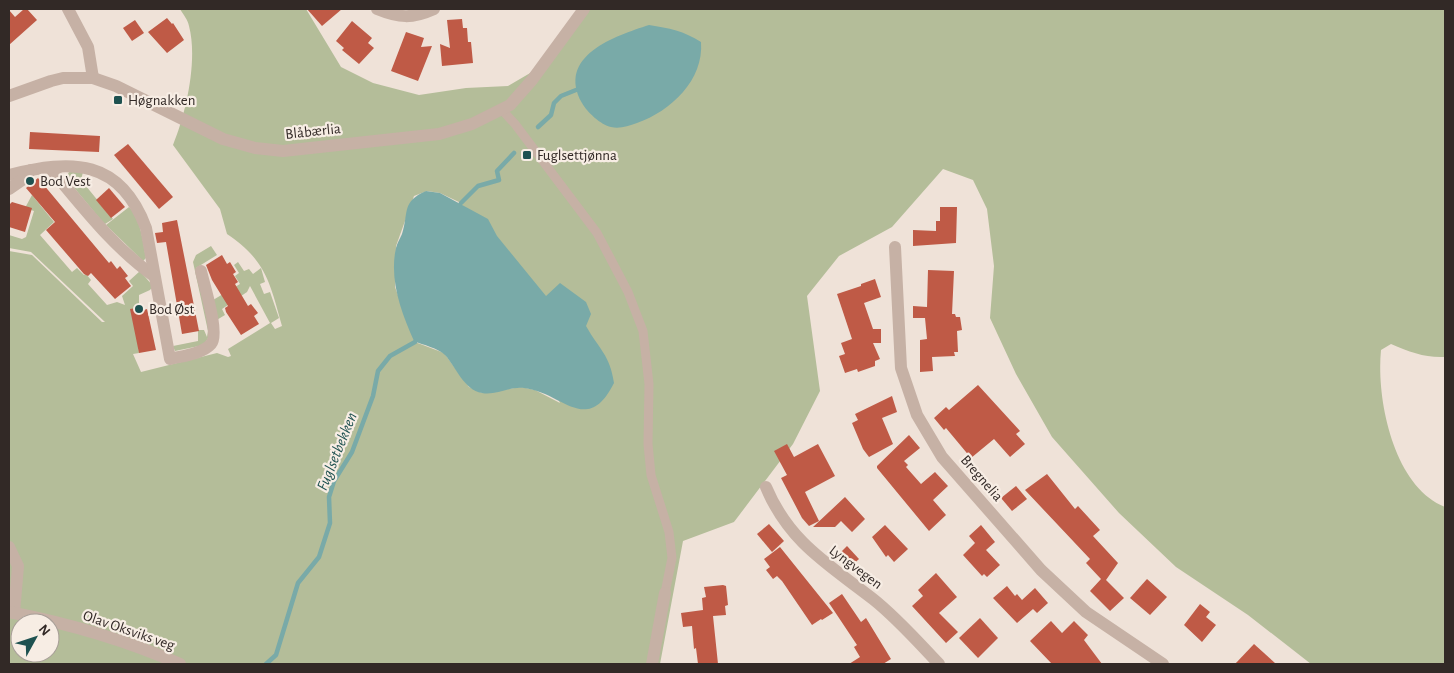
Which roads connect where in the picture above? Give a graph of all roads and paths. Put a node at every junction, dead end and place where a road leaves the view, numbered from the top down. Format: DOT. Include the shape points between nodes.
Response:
graph roads {
  1 [pos="68,9"];
  2 [pos="377,9"];
  3 [pos="434,9"];
  4 [pos="584,9"];
  5 [pos="93,78"];
  6 [pos="9,96"];
  7 [pos="502,110"];
  8 [pos="50,168"];
  9 [pos="31,170"];
  10 [pos="9,175"];
  11 [pos="9,189"];
  12 [pos="895,248"];
  13 [pos="201,271"];
  14 [pos="154,276"];
  15 [pos="766,487"];
  16 [pos="9,547"];
  17 [pos="665,593"];
  18 [pos="11,612"];
  19 [pos="180,664"];
  20 [pos="652,664"];
  21 [pos="939,664"];
  22 [pos="1163,664"];
  1 -- 5 [label="street" via="88,47"];
  2 -- 3 [label="street" via="396,17 421,15"];
  4 -- 7 [label="street, Blåbærlia" via="532,80 510,106"];
  5 -- 6 [label="street, Blåbærlia" via="63,78"];
  5 -- 7 [label="street, Blåbærlia" via="116,86 223,139 284,152 439,134"];
  7 -- 17 [label="lane" via="597,233 644,331 651,475 669,532 672,558"];
  8 -- 9 [label="street"];
  8 -- 14 [label="street" via="100,227 138,265"];
  8 -- 14 [label="street" via="96,170 120,183 143,220"];
  9 -- 10 [label="street"];
  9 -- 11 [label="street"];
  12 -- 22 [label="street, Bregnelia" via="901,368 916,415 942,457 1041,570 1086,612"];
  13 -- 14 [label="street" via="212,322 212,343 202,350 170,359"];
  15 -- 21 [label="street, Lyngvegen" via="788,527 819,560 874,600"];
  16 -- 18 [label="street" via="18,566"];
  17 -- 20 [label="street"];
  18 -- 19 [label="street, Olav Oksviks veg" via="150,651"];
}
